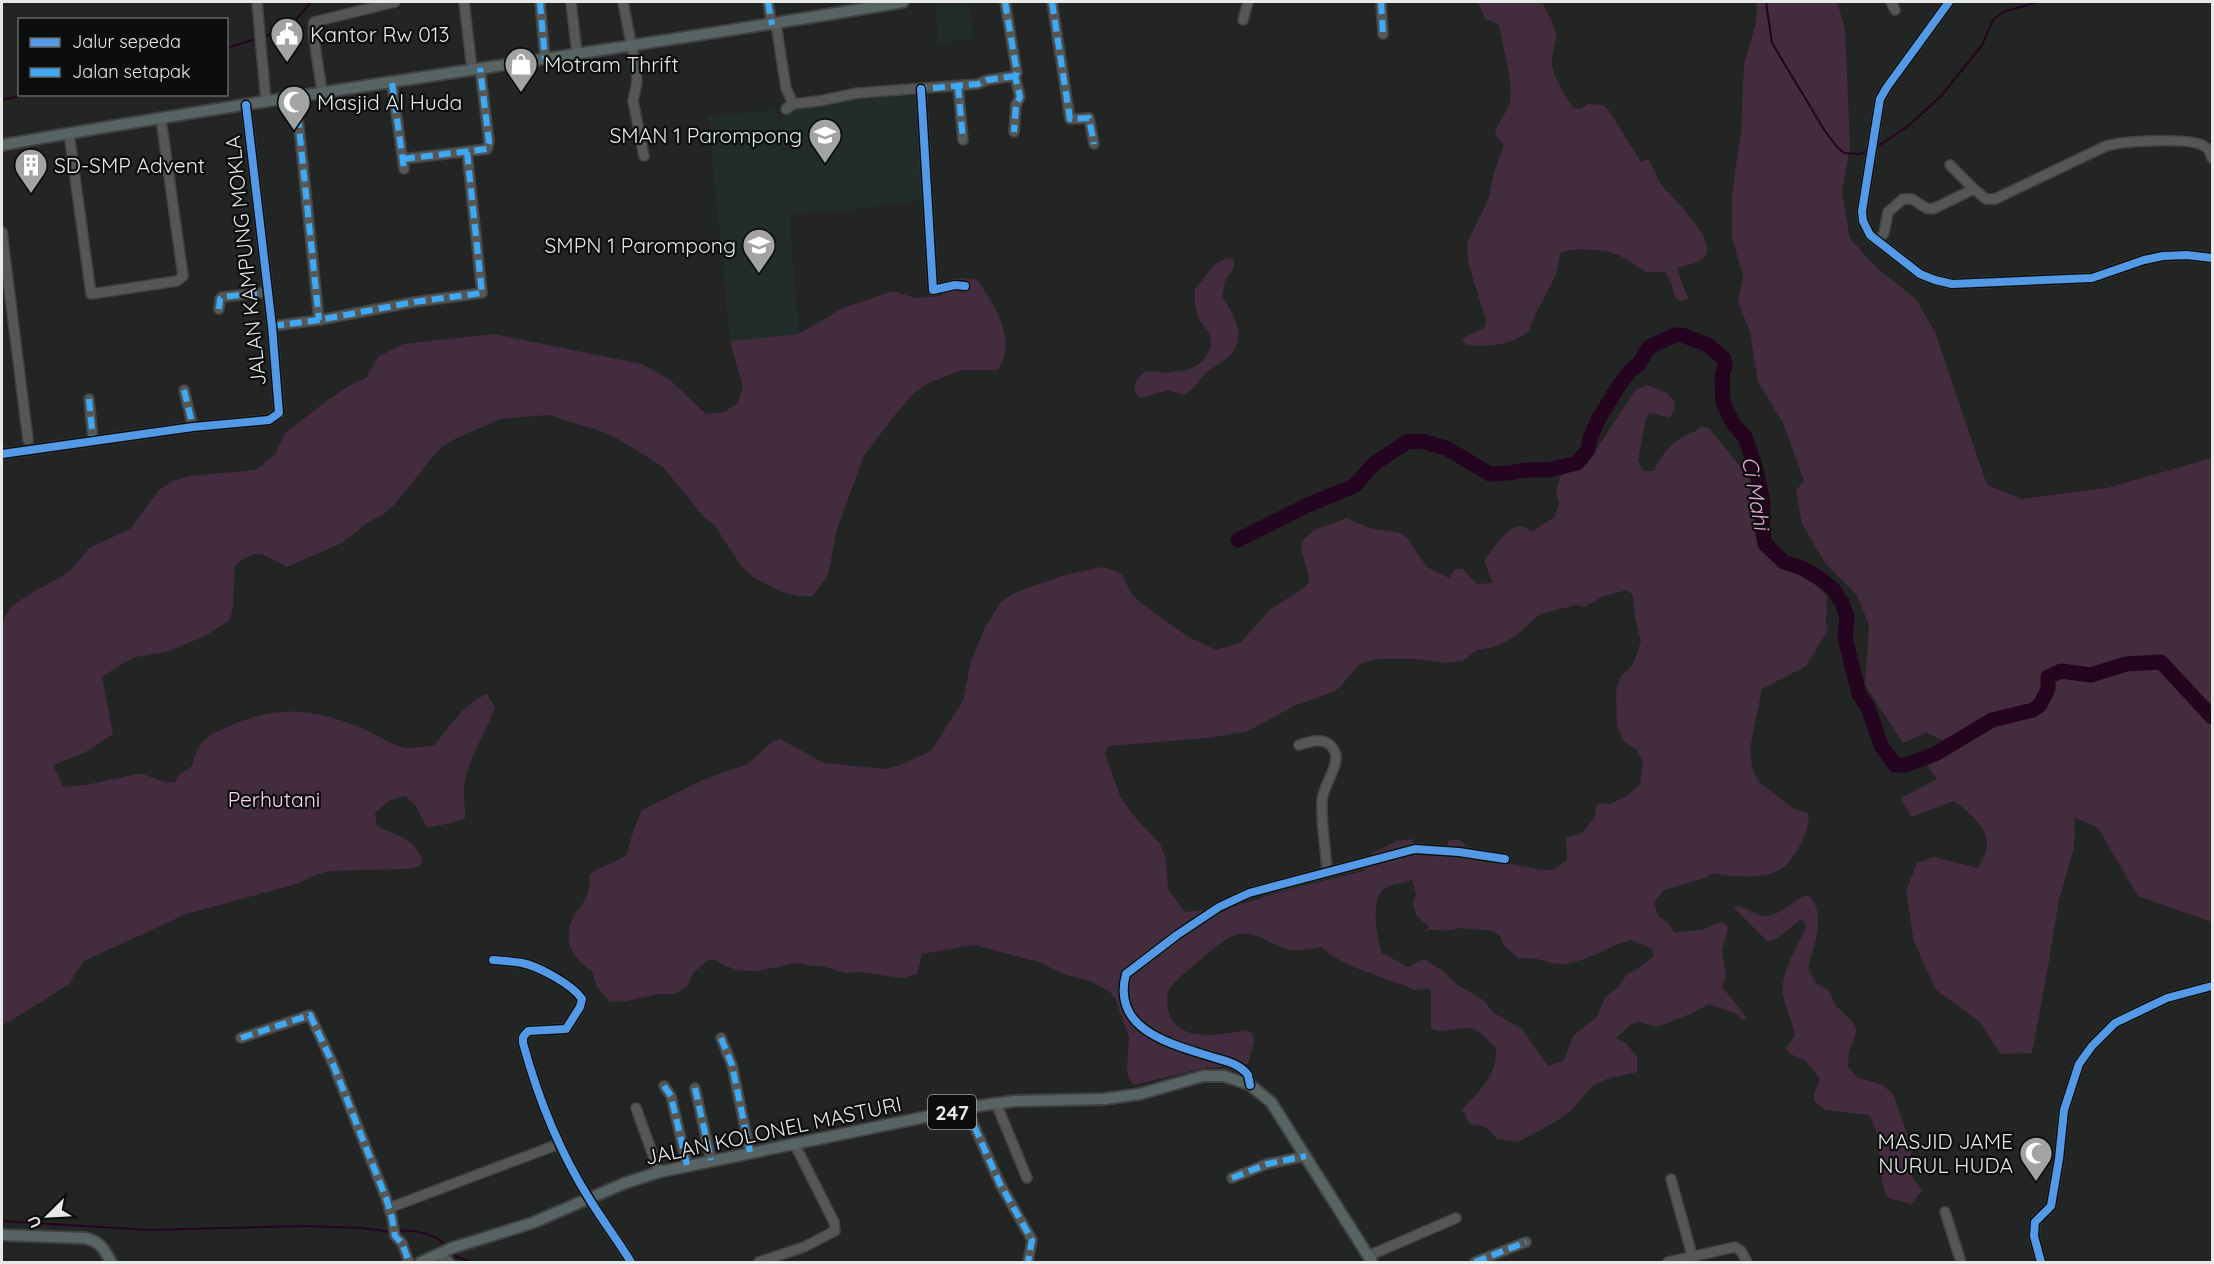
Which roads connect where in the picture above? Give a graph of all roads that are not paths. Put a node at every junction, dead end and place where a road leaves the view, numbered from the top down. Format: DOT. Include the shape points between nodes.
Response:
graph roads {
  1 [pos="257,2"];
  2 [pos="395,2"];
  3 [pos="464,2"];
  4 [pos="540,2"];
  5 [pos="571,2"];
  6 [pos="622,2"];
  7 [pos="768,2"];
  8 [pos="903,2"];
  9 [pos="1005,2"];
  10 [pos="1052,2"];
  11 [pos="1248,2"];
  12 [pos="1381,2"];
  13 [pos="1948,2"];
  14 [pos="865,5"];
  15 [pos="1243,20"];
  16 [pos="774,25"];
  17 [pos="1383,34"];
  18 [pos="630,45"];
  19 [pos="577,54"];
  20 [pos="545,59"];
  21 [pos="476,69"];
  22 [pos="1015,76"];
  23 [pos="392,83"];
  24 [pos="958,86"];
  25 [pos="921,89"];
  26 [pos="322,93"];
  27 [pos="296,98"];
  28 [pos="266,102"];
  29 [pos="246,105"];
  30 [pos="161,119"];
  31 [pos="1014,132"];
  32 [pos="69,133"];
  33 [pos="963,140"];
  34 [pos="1095,144"];
  35 [pos="2,145"];
  36 [pos="467,152"];
  37 [pos="644,156"];
  38 [pos="2212,158"];
  39 [pos="1950,165"];
  40 [pos="1974,189"];
  41 [pos="2,232"];
  42 [pos="1878,241"];
  43 [pos="2212,258"];
  44 [pos="965,286"];
  45 [pos="267,292"];
  46 [pos="219,309"];
  47 [pos="319,320"];
  48 [pos="272,326"];
  49 [pos="184,390"];
  50 [pos="89,399"];
  51 [pos="193,427"];
  52 [pos="27,440"];
  53 [pos="93,440"];
  54 [pos="2,454"];
  55 [pos="1299,745"];
  56 [pos="1505,859"];
  57 [pos="1327,872"];
  58 [pos="493,960"];
  59 [pos="2212,986"];
  60 [pos="241,1038"];
  61 [pos="721,1038"];
  62 [pos="1250,1085"];
  63 [pos="664,1086"];
  64 [pos="694,1088"];
  65 [pos="996,1103"];
  66 [pos="636,1108"];
  67 [pos="969,1109"];
  68 [pos="794,1143"];
  69 [pos="559,1144"];
  70 [pos="750,1152"];
  71 [pos="1306,1156"];
  72 [pos="711,1160"];
  73 [pos="687,1165"];
  74 [pos="659,1172"];
  75 [pos="1026,1178"];
  76 [pos="1232,1178"];
  77 [pos="1671,1179"];
  78 [pos="589,1199"];
  79 [pos="389,1208"];
  80 [pos="1945,1212"];
  81 [pos="1456,1218"];
  82 [pos="2,1236"];
  83 [pos="1526,1242"];
  84 [pos="444,1252"];
  85 [pos="1692,1255"];
  86 [pos="1370,1259"];
  87 [pos="772,1261"];
  88 [pos="111,1263"];
  89 [pos="409,1263"];
  90 [pos="421,1263"];
  91 [pos="449,1263"];
  92 [pos="631,1263"];
  93 [pos="759,1263"];
  94 [pos="1028,1263"];
  95 [pos="1475,1263"];
  96 [pos="1668,1263"];
  97 [pos="1747,1263"];
  98 [pos="1961,1263"];
  99 [pos="2041,1263"];
  1 -- 28 [label="street"];
  2 -- 26 [label="street" via="314,22"];
  3 -- 21 [label="street"];
  4 -- 20 [label="street"];
  5 -- 19 [label="street"];
  6 -- 18 [label="street"];
  7 -- 16 [label="street"];
  8 -- 14 [label="main road"];
  9 -- 22 [label="street"];
  10 -- 34 [label="street" via="1070,119 1089,118"];
  11 -- 15 [label="street"];
  12 -- 17 [label="street"];
  13 -- 42 [label="street" via="1887,87 1877,109 1862,211 1866,228"];
  14 -- 16 [label="main road"];
  16 -- 18 [label="main road"];
  16 -- 25 [label="street" via="789,107 858,93"];
  18 -- 19 [label="main road"];
  18 -- 37 [label="street" via="637,82 633,101"];
  19 -- 20 [label="main road"];
  20 -- 21 [label="main road"];
  21 -- 23 [label="main road"];
  21 -- 36 [label="street" via="489,142 486,149"];
  22 -- 24 [label="street"];
  22 -- 31 [label="street" via="1020,98"];
  23 -- 26 [label="main road"];
  23 -- 36 [label="street" via="404,164"];
  24 -- 25 [label="street"];
  24 -- 33 [label="street"];
  25 -- 44 [label="street" via="933,290"];
  26 -- 27 [label="main road"];
  27 -- 28 [label="main road"];
  27 -- 47 [label="street"];
  28 -- 29 [label="main road"];
  29 -- 30 [label="main road"];
  29 -- 45 [label="street, JALAN KAMPUNG MOKLA"];
  30 -- 32 [label="main road"];
  30 -- 32 [label="street" via="183,276 177,281 91,294"];
  32 -- 35 [label="main road"];
  36 -- 47 [label="street" via="482,293"];
  38 -- 40 [label="street" via="2205,146 2194,143 2141,140 2106,146 1995,199 1986,199"];
  39 -- 40 [label="street"];
  40 -- 42 [label="street" via="1933,209 1903,199 1888,212 1884,233"];
  41 -- 52 [label="street"];
  42 -- 43 [label="street" via="1920,274 1952,284 2092,278 2163,256"];
  45 -- 46 [label="street" via="222,297"];
  45 -- 48 [label="street, JALAN KAMPUNG MOKLA"];
  47 -- 48 [label="street"];
  48 -- 51 [label="street, JALAN KAMPUNG MOKLA" via="279,413 269,420"];
  49 -- 51 [label="street"];
  50 -- 53 [label="street"];
  51 -- 53 [label="street"];
  53 -- 54 [label="street"];
  55 -- 57 [label="street" via="1321,741 1336,754 1322,801"];
  56 -- 57 [label="street" via="1415,849"];
  57 -- 62 [label="street" via="1233,899 1126,974 1126,1006 1142,1028 1161,1039 1235,1064 1248,1075"];
  58 -- 69 [label="street" via="524,963 543,971 578,992 582,999 566,1029 528,1031 523,1037 538,1094"];
  59 -- 99 [label="street" via="2168,998 2115,1023 2079,1064 2064,1110 2051,1206 2035,1222 2034,1236"];
  60 -- 79 [label="street" via="310,1015"];
  61 -- 70 [label="street" via="732,1065"];
  62 -- 65 [label="main road, JALAN KOLONEL MASTURI / 247" via="1224,1076 1203,1076 1140,1094 1104,1099"];
  62 -- 71 [label="main road, JALAN KOLONEL MASTURI / 247" via="1271,1102"];
  63 -- 73 [label="street" via="671,1096"];
  64 -- 72 [label="street"];
  65 -- 67 [label="main road, JALAN KOLONEL MASTURI / 247"];
  65 -- 75 [label="street"];
  66 -- 74 [label="street"];
  67 -- 68 [label="main road, JALAN KOLONEL MASTURI / 247"];
  67 -- 94 [label="street" via="1000,1184 1030,1236"];
  68 -- 70 [label="main road, JALAN KOLONEL MASTURI / 247"];
  68 -- 87 [label="street" via="836,1231"];
  69 -- 78 [label="street"];
  69 -- 79 [label="street"];
  70 -- 72 [label="main road, JALAN KOLONEL MASTURI / 247"];
  71 -- 76 [label="street" via="1267,1164"];
  71 -- 86 [label="main road, JALAN KOLONEL MASTURI / 247"];
  72 -- 73 [label="main road, JALAN KOLONEL MASTURI / 247"];
  73 -- 74 [label="main road, JALAN KOLONEL MASTURI / 247"];
  74 -- 78 [label="main road, JALAN KOLONEL MASTURI / 247"];
  77 -- 85 [label="street"];
  78 -- 84 [label="main road, JALAN KOLONEL MASTURI / 247"];
  78 -- 92 [label="street"];
  79 -- 89 [label="street"];
  80 -- 98 [label="street"];
  81 -- 86 [label="street"];
  82 -- 88 [label="main road" via="94,1240"];
  83 -- 95 [label="street"];
  84 -- 90 [label="main road, JALAN KOLONEL MASTURI / 247"];
  84 -- 91 [label="street"];
  85 -- 96 [label="street"];
  85 -- 97 [label="street" via="1735,1247"];
  87 -- 93 [label="street"];
}
